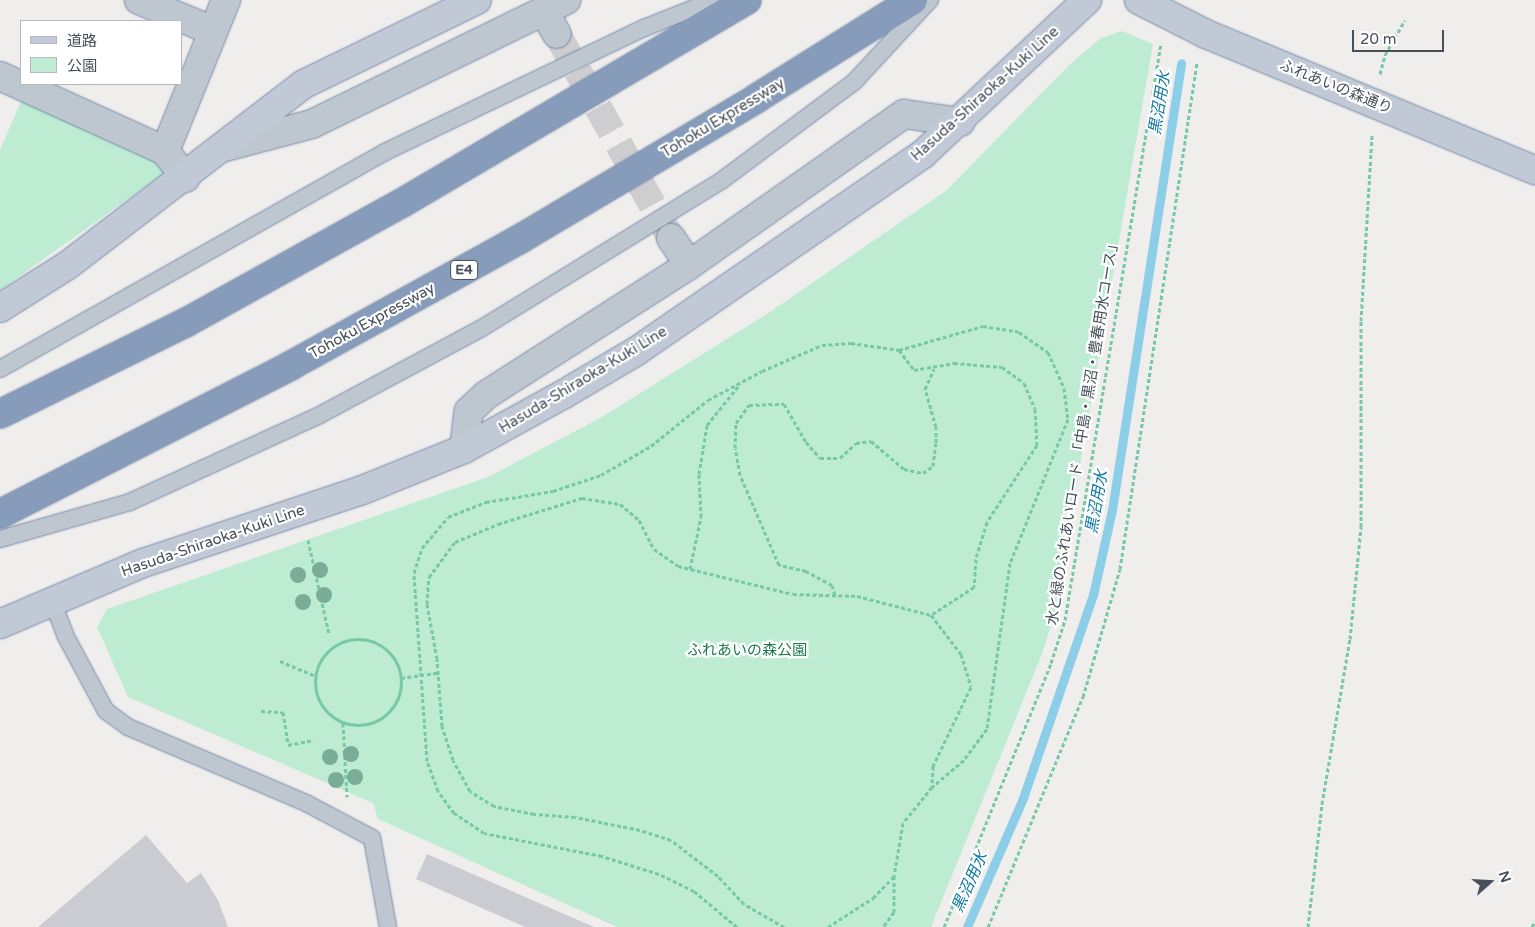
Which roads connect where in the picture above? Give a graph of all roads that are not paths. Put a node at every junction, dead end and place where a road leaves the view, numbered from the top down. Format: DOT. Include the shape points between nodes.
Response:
graph roads {
  1 [pos="139,0"];
  2 [pos="226,0"];
  3 [pos="477,0"];
  4 [pos="714,0"];
  5 [pos="747,0"];
  6 [pos="913,0"];
  7 [pos="930,0"];
  8 [pos="1087,0"];
  9 [pos="1140,0"];
  10 [pos="556,15"];
  11 [pos="213,31"];
  12 [pos="0,76"];
  13 [pos="960,122"];
  14 [pos="226,147"];
  15 [pos="164,151"];
  16 [pos="1535,170"];
  17 [pos="184,178"];
  18 [pos="671,238"];
  19 [pos="689,265"];
  20 [pos="0,308"];
  21 [pos="0,369"];
  22 [pos="0,414"];
  23 [pos="464,449"];
  24 [pos="0,514"];
  25 [pos="0,539"];
  26 [pos="53,603"];
  27 [pos="0,624"];
  28 [pos="388,927"];
  1 -- 11 [label="street"];
  2 -- 11 [label="street"];
  3 -- 14 [label="main road" via="304,84"];
  4 -- 21 [label="lane" via="644,28 385,152"];
  5 -- 22 [label="highway" via="402,203 187,322"];
  6 -- 24 [label="highway, Tohoku Expressway / E4" via="757,98 520,239 290,366"];
  7 -- 25 [label="lane" via="854,82 721,182 482,328 316,417 130,502"];
  8 -- 13 [label="main road, Hasuda-Shiraoka-Kuki Line"];
  9 -- 16 [label="main road, ふれあいの森通り" via="1206,34"];
  10 -- 14 [label="street" via="312,124"];
  11 -- 15 [label="street"];
  12 -- 15 [label="street"];
  13 -- 19 [label="street" via="904,114"];
  13 -- 23 [label="main road, Hasuda-Shiraoka-Kuki Line" via="923,154 635,352"];
  14 -- 17 [label="main road"];
  15 -- 17 [label="street"];
  17 -- 20 [label="main road" via="68,265"];
  18 -- 19 [label="street"];
  19 -- 23 [label="street" via="486,395 469,411"];
  23 -- 26 [label="main road, Hasuda-Shiraoka-Kuki Line" via="360,491 143,563"];
  26 -- 27 [label="main road, Hasuda-Shiraoka-Kuki Line"];
  26 -- 28 [label="lane" via="65,635 106,712 128,727 306,803 372,838"];
}
